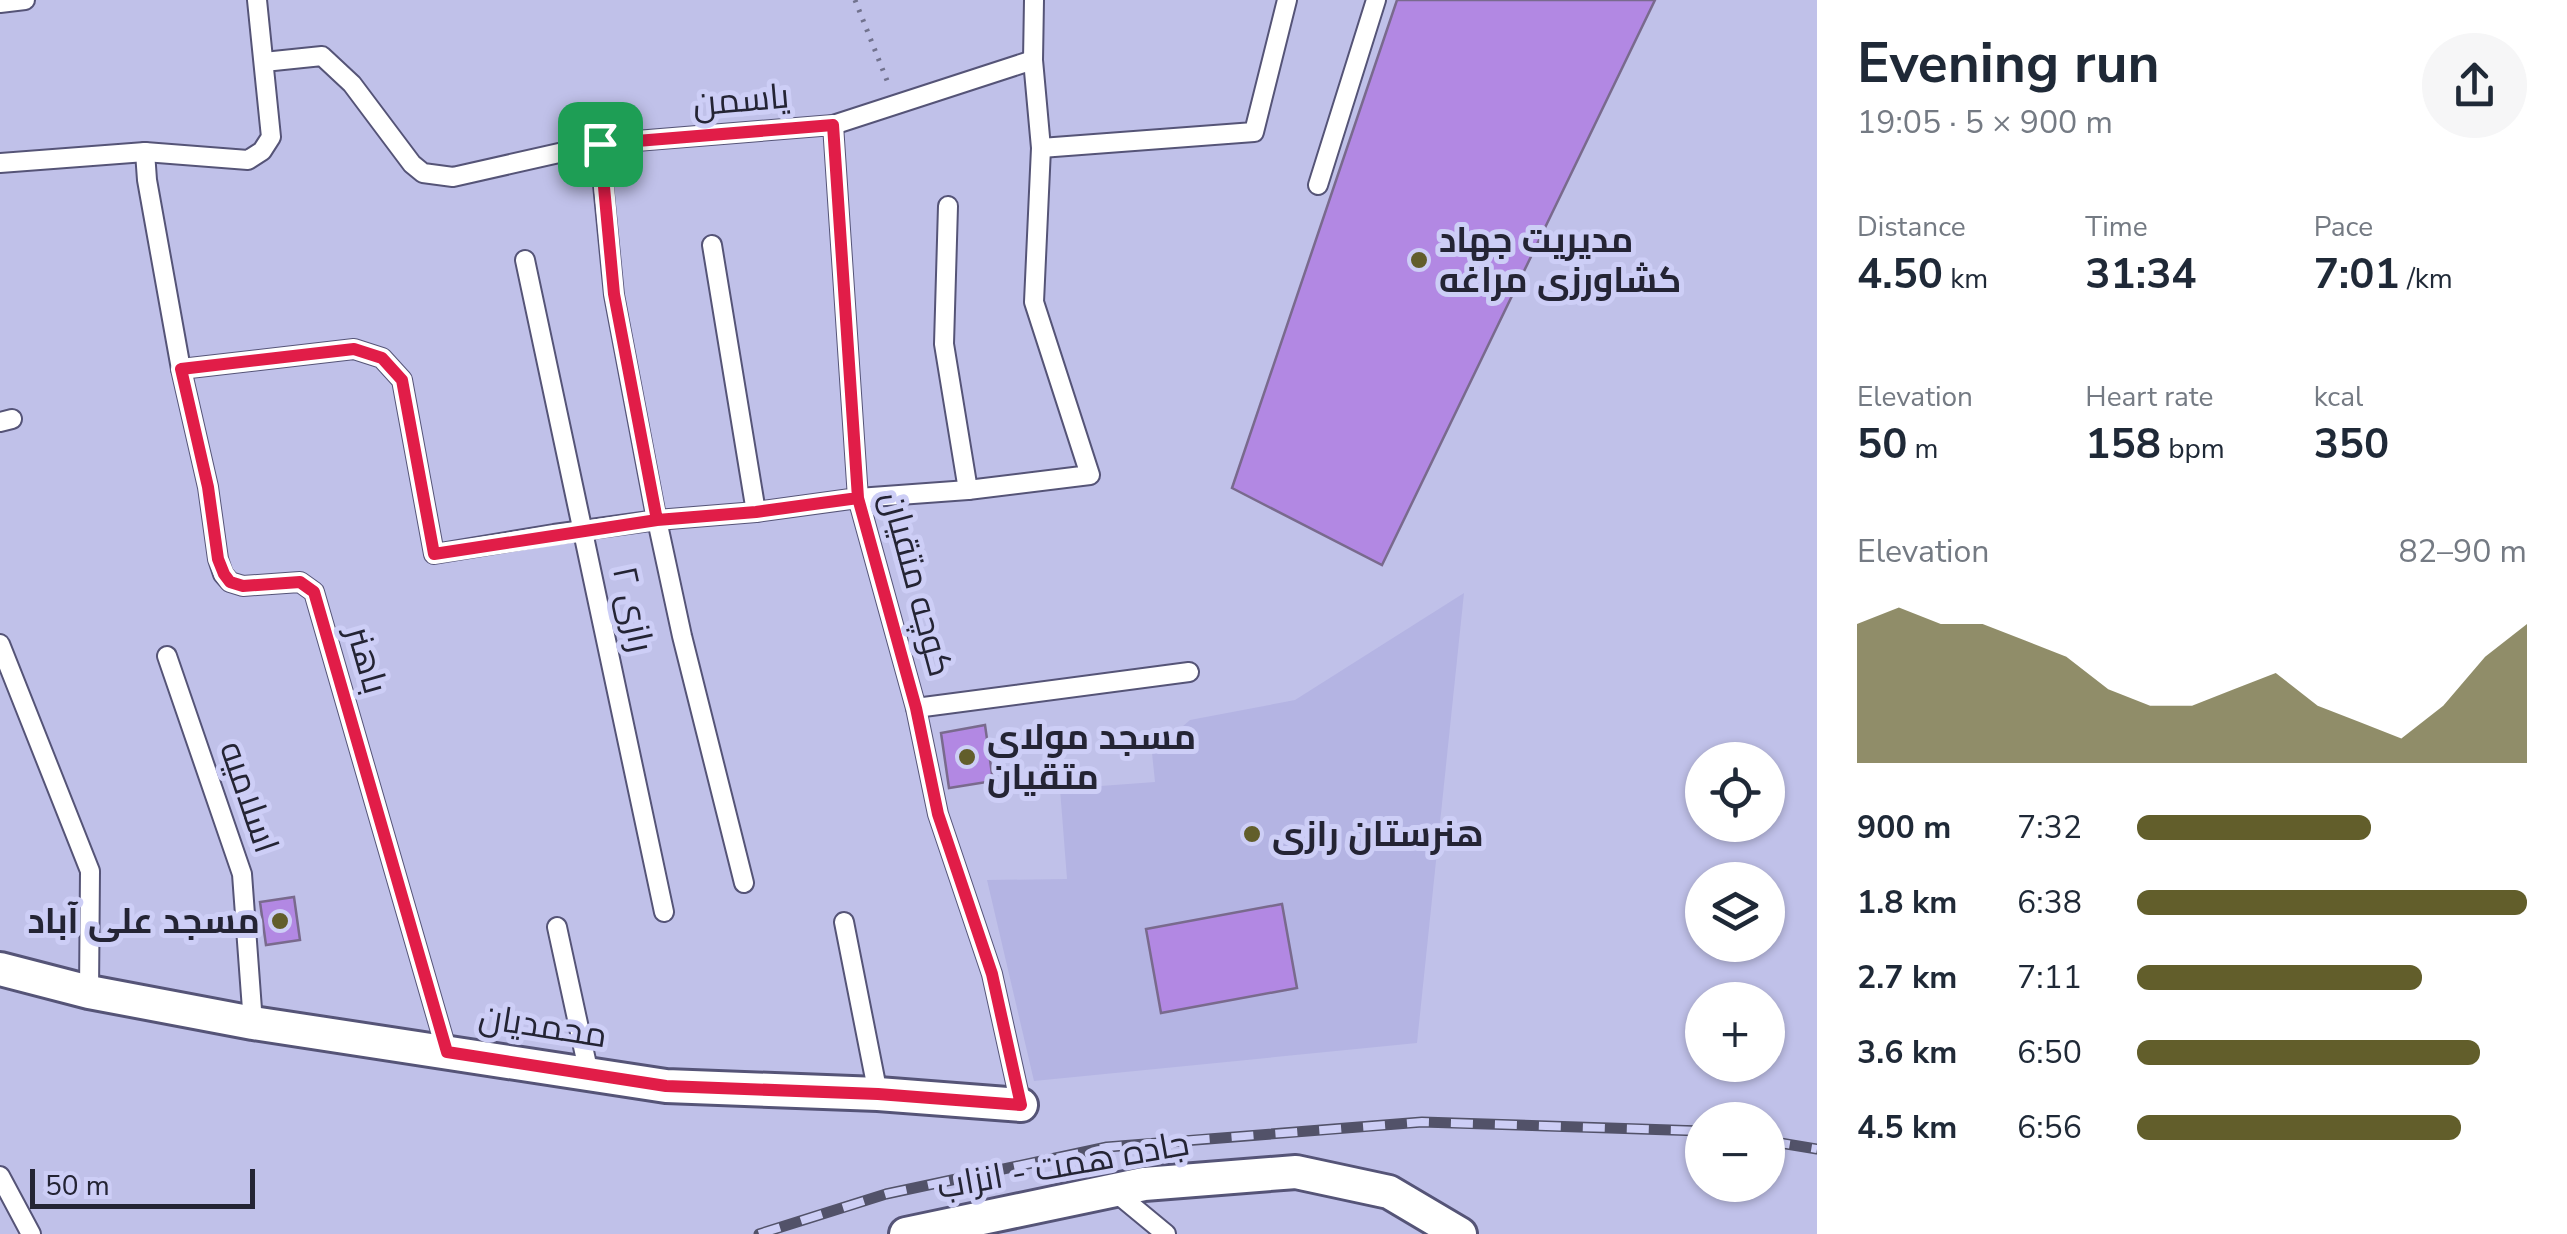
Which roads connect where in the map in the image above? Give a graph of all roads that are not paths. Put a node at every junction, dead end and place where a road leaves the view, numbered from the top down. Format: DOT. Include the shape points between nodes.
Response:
graph roads {
  1 [pos="26,0"];
  2 [pos="257,0"];
  3 [pos="1034,0"];
  4 [pos="1287,0"];
  5 [pos="1376,0"];
  6 [pos="0,3"];
  7 [pos="1033,60"];
  8 [pos="264,62"];
  9 [pos="833,125"];
  10 [pos="600,144"];
  11 [pos="1041,148"];
  12 [pos="145,152"];
  13 [pos="0,163"];
  14 [pos="1318,185"];
  15 [pos="948,206"];
  16 [pos="712,245"];
  17 [pos="525,260"];
  18 [pos="181,369"];
  19 [pos="968,490"];
  20 [pos="858,498"];
  21 [pos="756,512"];
  22 [pos="657,520"];
  23 [pos="583,530"];
  24 [pos="0,644"];
  25 [pos="166,656"];
  26 [pos="1189,672"];
  27 [pos="916,708"];
  28 [pos="744,883"];
  29 [pos="664,912"];
  30 [pos="844,922"];
  31 [pos="556,927"];
  32 [pos="0,970"];
  33 [pos="89,992"];
  34 [pos="253,1023"];
  35 [pos="447,1052"];
  36 [pos="589,1074"];
  37 [pos="878,1094"];
  38 [pos="1021,1105"];
  39 [pos="0,1176"];
  40 [pos="1114,1190"];
  41 [pos="962,1229"];
  42 [pos="31,1234"];
  43 [pos="906,1234"];
  44 [pos="1166,1234"];
  45 [pos="1460,1234"];
  1 -- 6 [label="lane"];
  2 -- 8 [label="lane"];
  3 -- 7 [label="lane"];
  4 -- 11 [label="lane" via="1254,132"];
  5 -- 14 [label="lane"];
  7 -- 9 [label="lane, یاسمن"];
  7 -- 11 [label="lane"];
  8 -- 10 [label="lane, یاسمن" via="322,56 423,173 453,177"];
  8 -- 12 [label="lane" via="271,137 262,150 248,160"];
  9 -- 10 [label="lane, یاسمن"];
  9 -- 20 [label="lane, کوچه متقیان"];
  10 -- 22 [label="lane" via="614,294"];
  11 -- 19 [label="lane" via="1034,302 1090,475"];
  12 -- 13 [label="lane"];
  12 -- 18 [label="lane, باهنر"];
  15 -- 19 [label="lane" via="944,344"];
  16 -- 21 [label="lane"];
  17 -- 23 [label="lane, رازی ۲"];
  18 -- 23 [label="lane" via="354,349 382,358 402,380 434,554"];
  18 -- 35 [label="lane, باهنر" via="224,574 243,586 300,582 314,592"];
  19 -- 20 [label="lane"];
  20 -- 21 [label="lane"];
  20 -- 27 [label="lane, کوچه متقیان"];
  21 -- 22 [label="lane"];
  22 -- 23 [label="lane"];
  22 -- 28 [label="lane"];
  23 -- 29 [label="lane, رازی ۲"];
  24 -- 33 [label="lane" via="90,871"];
  25 -- 34 [label="lane, اسلاميه" via="242,874"];
  26 -- 27 [label="lane"];
  27 -- 38 [label="lane, کوچه متقیان" via="938,814 992,974"];
  30 -- 37 [label="lane"];
  31 -- 36 [label="lane"];
  32 -- 33 [label="street, محمدیان"];
  33 -- 34 [label="street, محمدیان"];
  34 -- 35 [label="street, محمدیان"];
  35 -- 36 [label="street, محمدیان"];
  36 -- 37 [label="street, محمدیان" via="666,1086"];
  37 -- 38 [label="street, محمدیان"];
  39 -- 42 [label="lane"];
  40 -- 41 [label="street, جاده همت - انزاب"];
  40 -- 44 [label="lane"];
  40 -- 45 [label="street, جاده همت - انزاب" via="1296,1172 1389,1192"];
  41 -- 43 [label="street, جاده همت - انزاب"];
}
